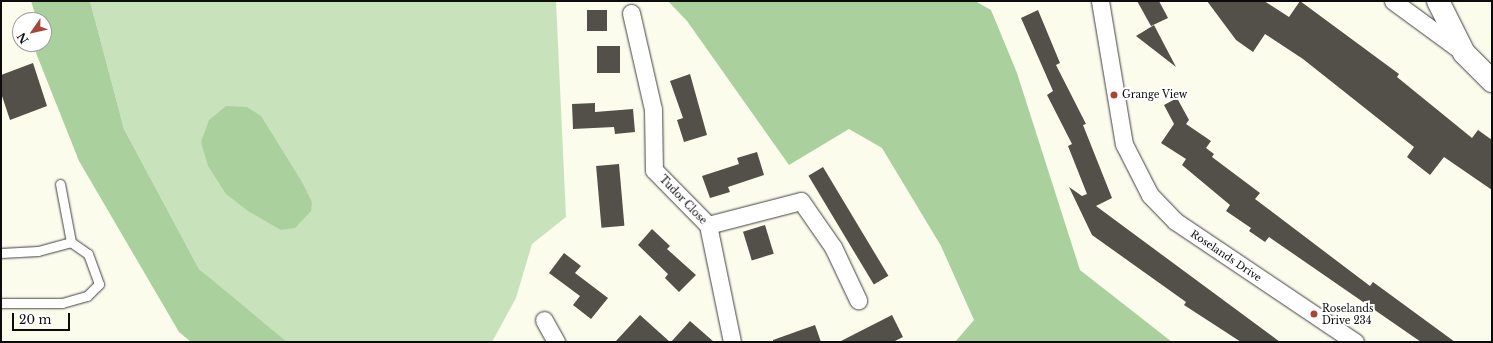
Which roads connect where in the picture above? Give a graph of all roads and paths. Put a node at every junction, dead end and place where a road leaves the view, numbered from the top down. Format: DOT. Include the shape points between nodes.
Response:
graph roads {
  1 [pos="1100,1"];
  2 [pos="1393,1"];
  3 [pos="1438,1"];
  4 [pos="631,13"];
  5 [pos="1464,53"];
  6 [pos="1492,81"];
  7 [pos="60,184"];
  8 [pos="708,225"];
  9 [pos="71,242"];
  10 [pos="1,253"];
  11 [pos="858,300"];
  12 [pos="1,303"];
  13 [pos="544,320"];
  14 [pos="556,342"];
  15 [pos="732,342"];
  16 [pos="1354,342"];
  1 -- 16 [label="street, Roselands Drive" via="1124,144 1150,195 1174,221"];
  2 -- 5 [label="street"];
  3 -- 5 [label="street"];
  4 -- 8 [label="street, Tudor Close" via="653,109 654,170"];
  5 -- 6 [label="street"];
  7 -- 9 [label="lane"];
  8 -- 11 [label="street" via="801,201 833,247"];
  8 -- 15 [label="street, Tudor Close"];
  9 -- 10 [label="lane" via="38,251"];
  9 -- 12 [label="lane" via="88,254 99,284 87,296 62,303"];
  13 -- 14 [label="street"];
}
